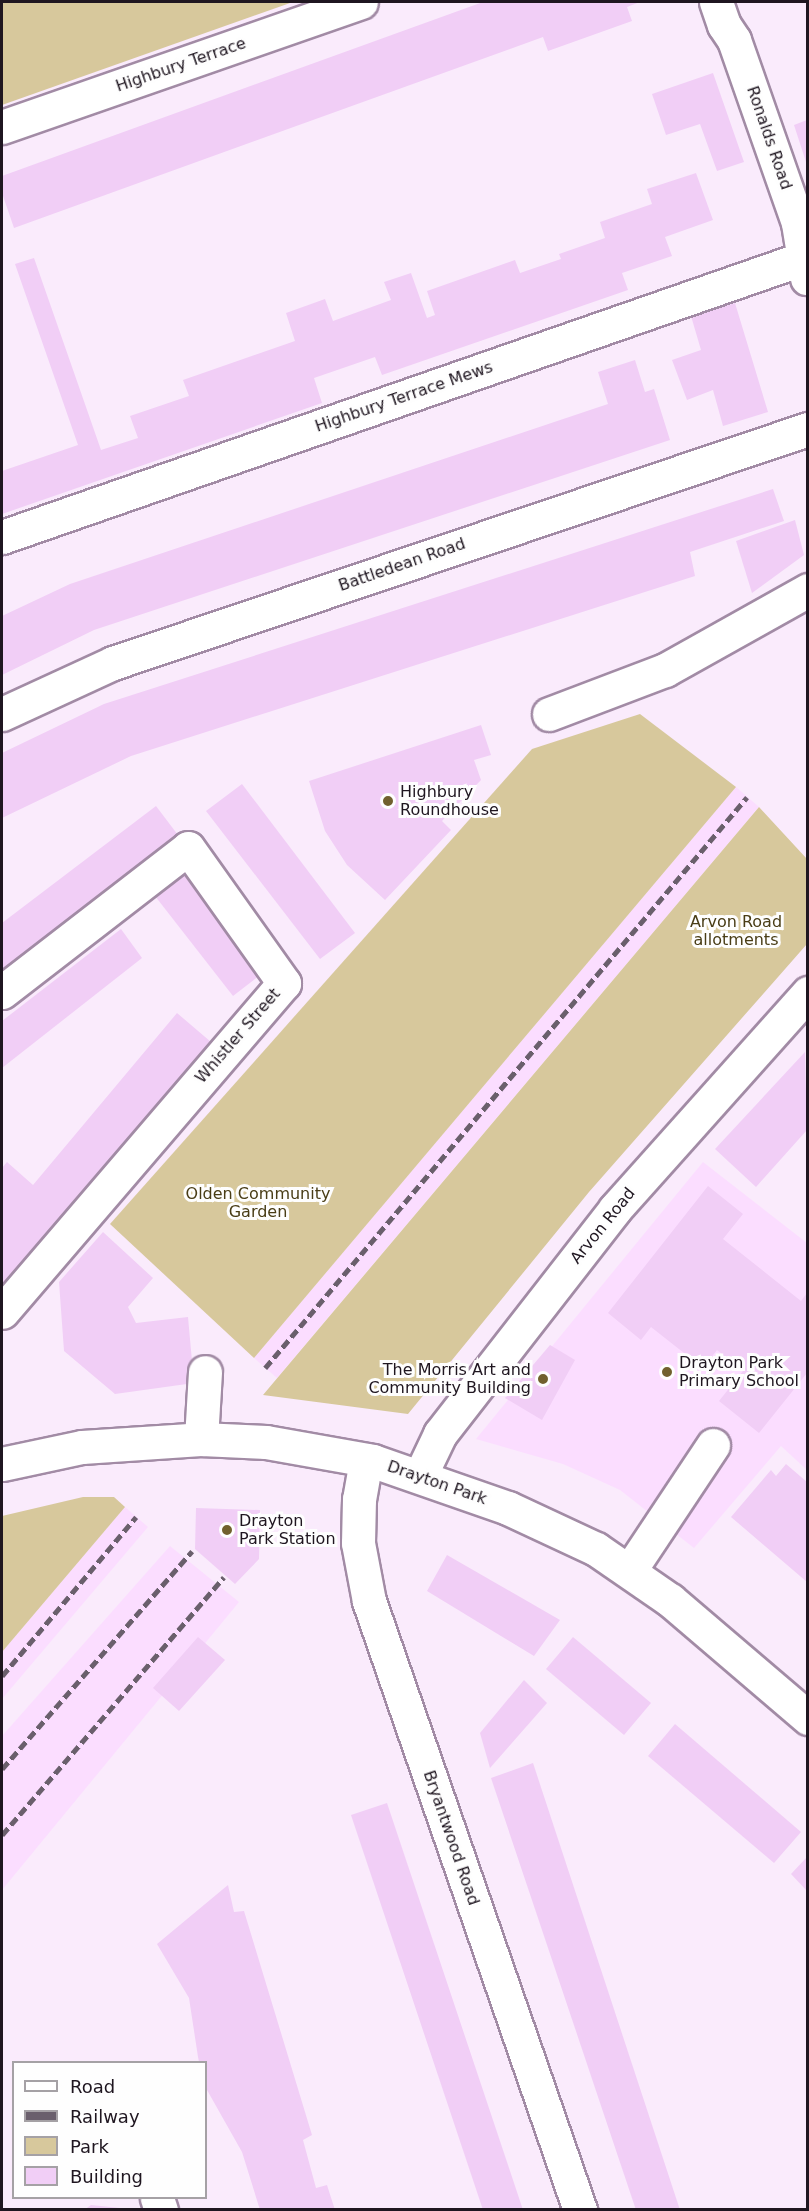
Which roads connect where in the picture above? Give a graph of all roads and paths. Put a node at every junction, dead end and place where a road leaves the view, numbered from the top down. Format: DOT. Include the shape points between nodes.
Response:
graph roads {
  1 [pos="361,2"];
  2 [pos="716,2"];
  3 [pos="2,128"];
  4 [pos="807,257"];
  5 [pos="807,280"];
  6 [pos="807,429"];
  7 [pos="2,537"];
  8 [pos="807,590"];
  9 [pos="2,714"];
  10 [pos="549,714"];
  11 [pos="2,992"];
  12 [pos="806,997"];
  13 [pos="2,1312"];
  14 [pos="206,1372"];
  15 [pos="201,1439"];
  16 [pos="713,1444"];
  17 [pos="366,1460"];
  18 [pos="2,1464"];
  19 [pos="420,1476"];
  20 [pos="630,1570"];
  21 [pos="807,1718"];
  22 [pos="580,2210"];
  1 -- 3 [label="street, Highbury Terrace"];
  2 -- 4 [label="street, Ronalds Road" via="734,40"];
  4 -- 5 [label="street, Ronalds Road"];
  4 -- 7 [label="street, Highbury Terrace Mews"];
  6 -- 9 [label="street, Battledean Road" via="113,663"];
  8 -- 10 [label="street" via="743,640"];
  11 -- 13 [label="street, Whistler Street" via="188,848 284,983"];
  12 -- 19 [label="street, Arvon Road" via="615,1209 452,1417"];
  14 -- 15 [label="street"];
  15 -- 17 [label="street, Drayton Park" via="266,1442"];
  15 -- 18 [label="street, Drayton Park" via="82,1447"];
  16 -- 20 [label="street"];
  17 -- 19 [label="street, Drayton Park"];
  17 -- 22 [label="street, Bryantwood Road" via="359,1499 358,1543 369,1601"];
  19 -- 20 [label="street, Drayton Park" via="564,1531"];
  20 -- 21 [label="street, Drayton Park"];
}
